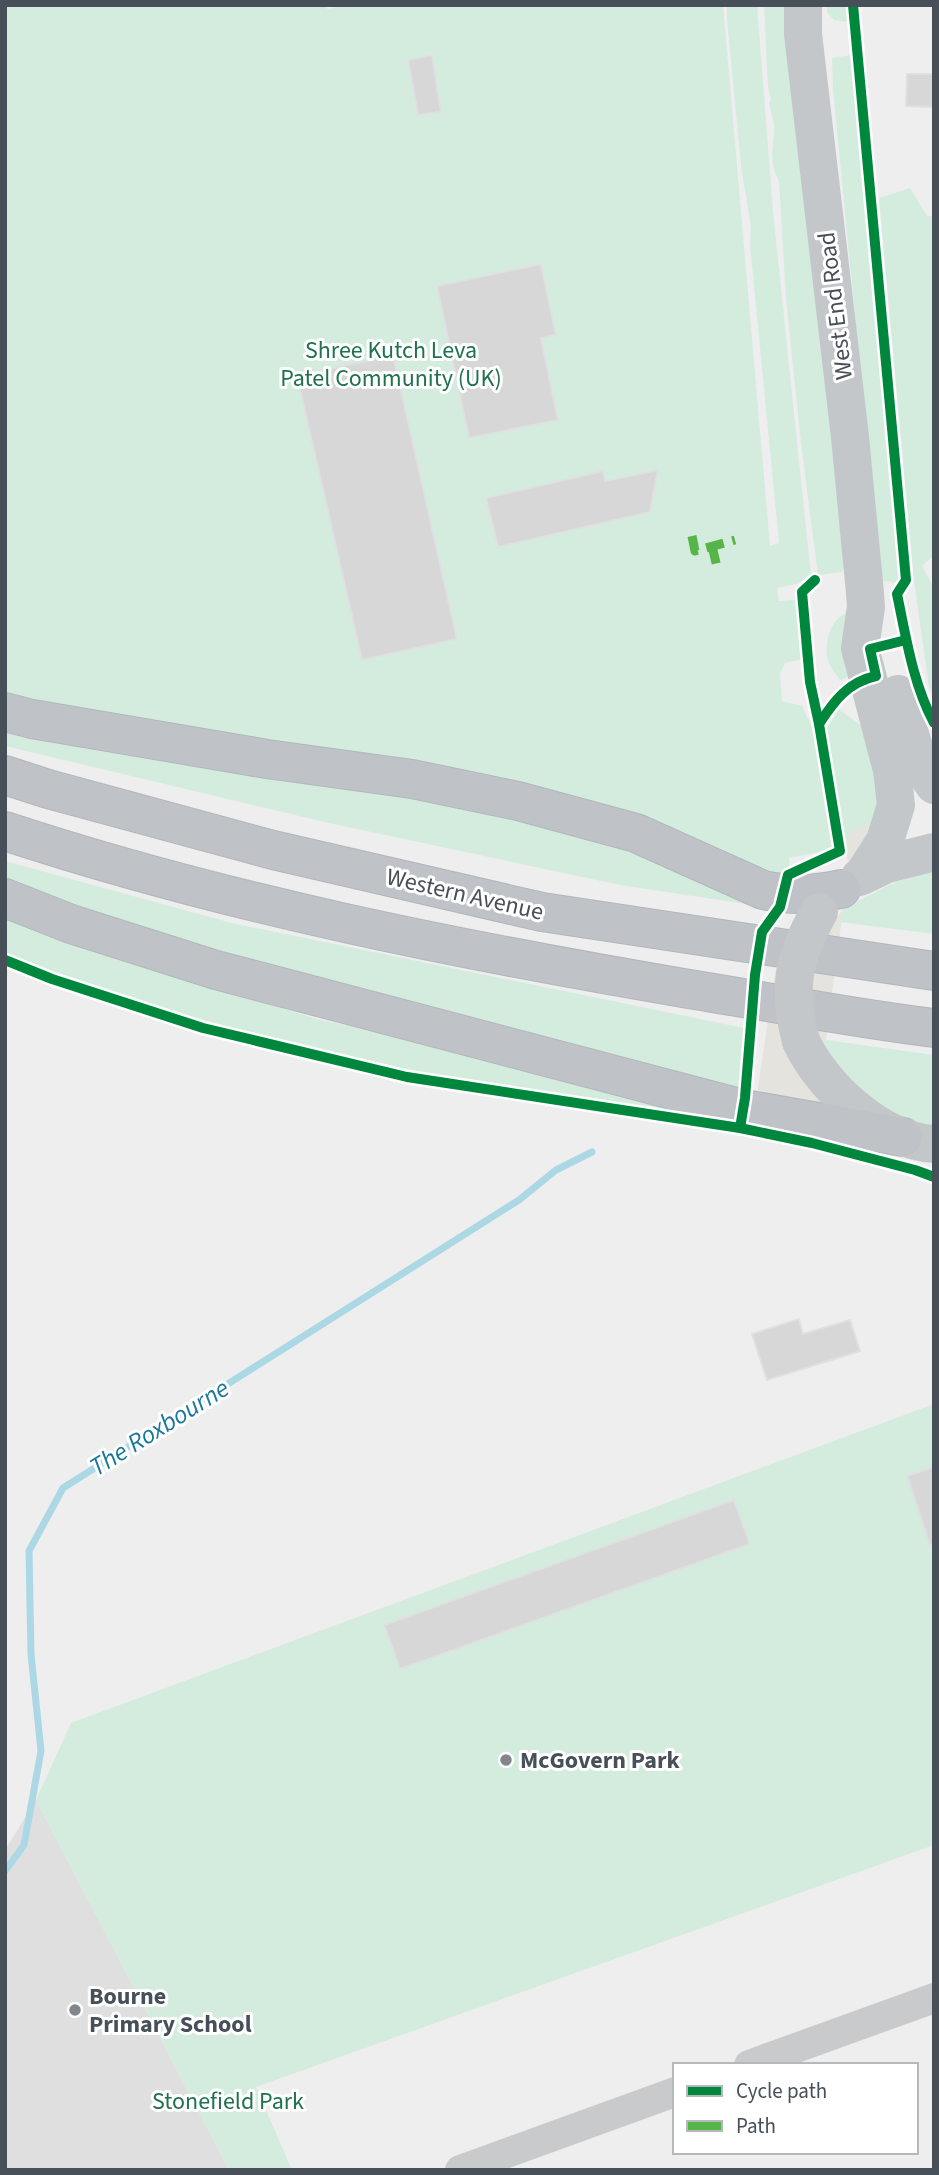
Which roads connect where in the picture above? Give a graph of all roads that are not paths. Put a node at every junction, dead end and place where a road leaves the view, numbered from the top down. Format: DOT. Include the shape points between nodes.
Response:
graph roads {
  1 [pos="803,5"];
  2 [pos="866,607"];
  3 [pos="5,712"];
  4 [pos="5,775"];
  5 [pos="934,785"];
  6 [pos="5,831"];
  7 [pos="934,852"];
  8 [pos="841,892"];
  9 [pos="5,898"];
  10 [pos="934,971"];
  11 [pos="934,1028"];
  12 [pos="924,1143"];
  13 [pos="934,1998"];
  14 [pos="755,2063"];
  15 [pos="673,2093"];
  16 [pos="460,2170"];
  1 -- 2 [label="main road, West End Road"];
  2 -- 5 [label="main road, West End Road" via="886,645 918,761"];
  2 -- 8 [label="main road, West End Road" via="860,649 892,770 896,805 885,841"];
  3 -- 8 [label="highway" via="267,759 412,779 518,801 636,833 763,890 811,895"];
  4 -- 10 [label="highway, Western Avenue" via="273,850 541,912"];
  6 -- 11 [label="highway" via="261,903 526,961"];
  7 -- 8 [label="main road" via="887,864"];
  8 -- 12 [label="main road, West End Road, bridge" via="796,962 794,1016 801,1041 809,1059 860,1113"];
  9 -- 12 [label="highway" via="71,924 230,973 744,1109"];
  13 -- 14 [label="street"];
  15 -- 16 [label="street"];
}
